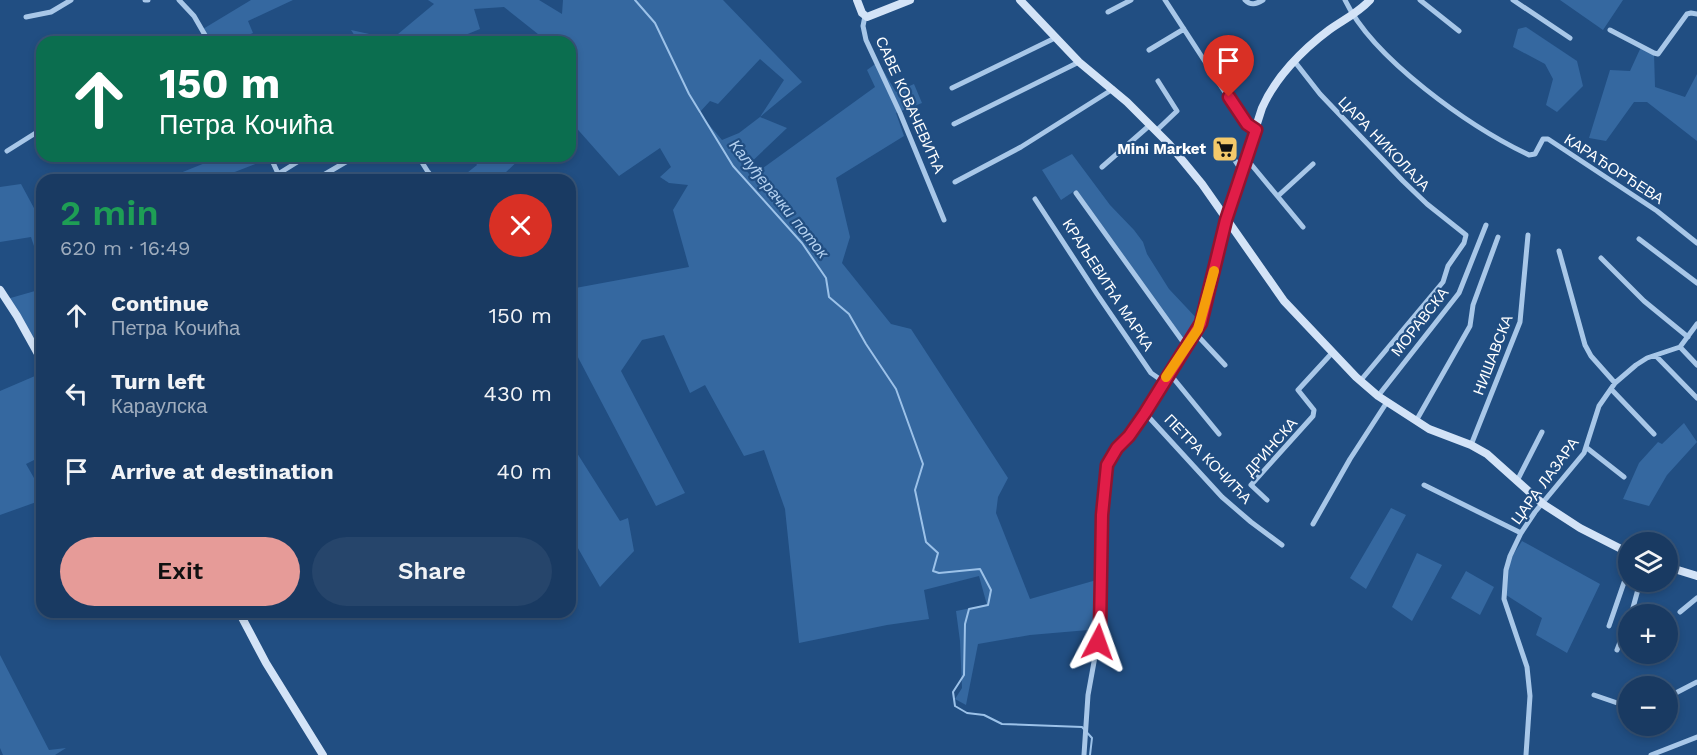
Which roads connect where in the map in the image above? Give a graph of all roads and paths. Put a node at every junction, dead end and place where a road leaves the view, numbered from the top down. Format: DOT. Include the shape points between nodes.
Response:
graph roads {
  1 [pos="71,0"];
  2 [pos="178,0"];
  3 [pos="857,0"];
  4 [pos="910,0"];
  5 [pos="1020,0"];
  6 [pos="1131,0"];
  7 [pos="1165,0"];
  8 [pos="1245,0"];
  9 [pos="1263,0"];
  10 [pos="1345,0"];
  11 [pos="1370,0"];
  12 [pos="1420,0"];
  13 [pos="1513,0"];
  14 [pos="1108,12"];
  15 [pos="1697,14"];
  16 [pos="1353,15"];
  17 [pos="865,16"];
  18 [pos="26,17"];
  19 [pos="1184,29"];
  20 [pos="1610,30"];
  21 [pos="1459,31"];
  22 [pos="206,36"];
  23 [pos="1570,38"];
  24 [pos="1055,39"];
  25 [pos="1149,50"];
  26 [pos="1079,62"];
  27 [pos="1295,62"];
  28 [pos="1158,81"];
  29 [pos="952,88"];
  30 [pos="1113,89"];
  31 [pos="954,124"];
  32 [pos="1153,128"];
  33 [pos="1256,130"];
  34 [pos="36,133"];
  35 [pos="1226,147"];
  36 [pos="7,151"];
  37 [pos="299,162"];
  38 [pos="346,162"];
  39 [pos="422,162"];
  40 [pos="1244,164"];
  41 [pos="1313,164"];
  42 [pos="1102,167"];
  43 [pos="429,173"];
  44 [pos="283,174"];
  45 [pos="325,174"];
  46 [pos="955,182"];
  47 [pos="1076,194"];
  48 [pos="1278,196"];
  49 [pos="1035,199"];
  50 [pos="944,220"];
  51 [pos="1226,220"];
  52 [pos="1486,225"];
  53 [pos="1303,227"];
  54 [pos="1527,235"];
  55 [pos="1498,237"];
  56 [pos="1639,238"];
  57 [pos="1697,243"];
  58 [pos="1559,251"];
  59 [pos="1601,258"];
  60 [pos="1697,283"];
  61 [pos="0,290"];
  62 [pos="1697,324"];
  63 [pos="1196,334"];
  64 [pos="1688,337"];
  65 [pos="1186,346"];
  66 [pos="1680,347"];
  67 [pos="36,350"];
  68 [pos="1332,353"];
  69 [pos="1656,356"];
  70 [pos="1225,365"];
  71 [pos="1697,366"];
  72 [pos="1169,373"];
  73 [pos="1360,380"];
  74 [pos="1164,382"];
  75 [pos="1615,383"];
  76 [pos="1611,389"];
  77 [pos="1378,396"];
  78 [pos="1697,398"];
  79 [pos="1387,402"];
  80 [pos="1145,413"];
  81 [pos="1416,421"];
  82 [pos="1542,432"];
  83 [pos="1219,434"];
  84 [pos="1654,434"];
  85 [pos="1470,445"];
  86 [pos="1587,448"];
  87 [pos="1624,477"];
  88 [pos="1517,482"];
  89 [pos="1424,485"];
  90 [pos="1267,500"];
  91 [pos="1542,504"];
  92 [pos="1313,524"];
  93 [pos="1521,533"];
  94 [pos="1282,544"];
  95 [pos="1618,547"];
  96 [pos="1678,570"];
  97 [pos="1697,576"];
  98 [pos="1622,592"];
  99 [pos="1697,598"];
  100 [pos="1680,612"];
  101 [pos="242,618"];
  102 [pos="1609,626"];
  103 [pos="1697,682"];
  104 [pos="1678,692"];
  105 [pos="1594,695"];
  106 [pos="1618,703"];
  107 [pos="1697,737"];
  108 [pos="323,755"];
  109 [pos="1084,755"];
  110 [pos="1526,755"];
  111 [pos="1652,755"];
  1 -- 18 [label="street" via="51,12"];
  2 -- 22 [label="street"];
  3 -- 17 [label="street, САВЕ КОВАЧЕВИЋА"];
  4 -- 17 [label="street"];
  5 -- 24 [label="street"];
  6 -- 14 [label="street"];
  7 -- 19 [label="street"];
  8 -- 9 [label="street" via="1250,4"];
  10 -- 16 [label="street"];
  11 -- 16 [label="street, ПЕТРА КОЧИЋА"];
  12 -- 21 [label="street"];
  13 -- 23 [label="street"];
  15 -- 20 [label="street" via="1687,14 1658,54"];
  16 -- 27 [label="street, ПЕТРА КОЧИЋА" via="1329,30"];
  16 -- 57 [label="street, КАРАЂОРЂЕВА" via="1413,79 1469,121 1529,155 1535,154 1543,139 1548,139 1658,211"];
  17 -- 50 [label="street, САВЕ КОВАЧЕВИЋА" via="866,40"];
  19 -- 25 [label="street"];
  19 -- 33 [label="street" via="1239,114"];
  24 -- 26 [label="street"];
  24 -- 29 [label="street"];
  26 -- 30 [label="street"];
  26 -- 31 [label="street"];
  27 -- 33 [label="street, ПЕТРА КОЧИЋА" via="1270,92"];
  27 -- 73 [label="street, ЦАРА НИКОЛАЈА" via="1403,181 1465,233 1465,242 1448,266 1443,282"];
  28 -- 32 [label="street" via="1177,111"];
  30 -- 32 [label="street"];
  30 -- 46 [label="street" via="1021,147"];
  32 -- 42 [label="street"];
  32 -- 51 [label="street" via="1202,184"];
  33 -- 40 [label="street, ПЕТРА КОЧИЋА"];
  34 -- 36 [label="street"];
  35 -- 40 [label="street" via="1238,165"];
  37 -- 44 [label="street"];
  38 -- 45 [label="street"];
  39 -- 43 [label="street"];
  40 -- 48 [label="street" via="1250,163"];
  40 -- 51 [label="street, ПЕТРА КОЧИЋА"];
  41 -- 48 [label="street"];
  47 -- 65 [label="street"];
  48 -- 53 [label="street"];
  49 -- 74 [label="street, КРАЉЕВИЋА МАРКА" via="1151,372"];
  51 -- 63 [label="street, ПЕТРА КОЧИЋА"];
  51 -- 68 [label="street" via="1284,301"];
  52 -- 77 [label="street, МОРАВСКА" via="1459,293"];
  54 -- 85 [label="street, НИШАВСКА" via="1520,322"];
  55 -- 81 [label="street" via="1473,305 1470,326"];
  56 -- 60 [label="street"];
  58 -- 75 [label="street" via="1585,345"];
  59 -- 64 [label="street"];
  61 -- 67 [label="street"];
  62 -- 64 [label="street"];
  63 -- 65 [label="street, ПЕТРА КОЧИЋА"];
  63 -- 70 [label="street"];
  64 -- 66 [label="street"];
  65 -- 72 [label="street, ПЕТРА КОЧИЋА"];
  66 -- 69 [label="street, ЦАРА ЛАЗАРА"];
  66 -- 71 [label="street"];
  68 -- 73 [label="street"];
  68 -- 90 [label="street, ДРИНСКА" via="1298,390 1314,410 1313,416 1251,485"];
  69 -- 75 [label="street, ЦАРА ЛАЗАРА" via="1636,365"];
  69 -- 78 [label="street"];
  72 -- 74 [label="street, ПЕТРА КОЧИЋА"];
  72 -- 83 [label="street"];
  73 -- 77 [label="street"];
  74 -- 80 [label="street, ПЕТРА КОЧИЋА"];
  75 -- 76 [label="street, ЦАРА ЛАЗАРА"];
  76 -- 84 [label="street"];
  76 -- 86 [label="street, ЦАРА ЛАЗАРА" via="1597,411"];
  77 -- 79 [label="street"];
  79 -- 81 [label="street"];
  79 -- 92 [label="street"];
  80 -- 94 [label="street, ПЕТРА КОЧИЋА" via="1222,497"];
  80 -- 109 [label="street, ПЕТРА КОЧИЋА" via="1106,470 1100,629 1088,695"];
  81 -- 85 [label="street"];
  82 -- 88 [label="street"];
  85 -- 88 [label="street" via="1487,454"];
  86 -- 87 [label="street"];
  86 -- 91 [label="street, ЦАРА ЛАЗАРА"];
  88 -- 91 [label="street"];
  89 -- 93 [label="street"];
  91 -- 93 [label="street, ЦАРА ЛАЗАРА"];
  91 -- 95 [label="street"];
  93 -- 110 [label="street, ЦАРА ЛАЗАРА" via="1507,564 1503,592 1527,667 1530,696"];
  96 -- 97 [label="street"];
  98 -- 102 [label="street"];
  99 -- 100 [label="street"];
  101 -- 108 [label="street"];
  103 -- 104 [label="street"];
  105 -- 106 [label="street"];
  107 -- 111 [label="street"];
}
